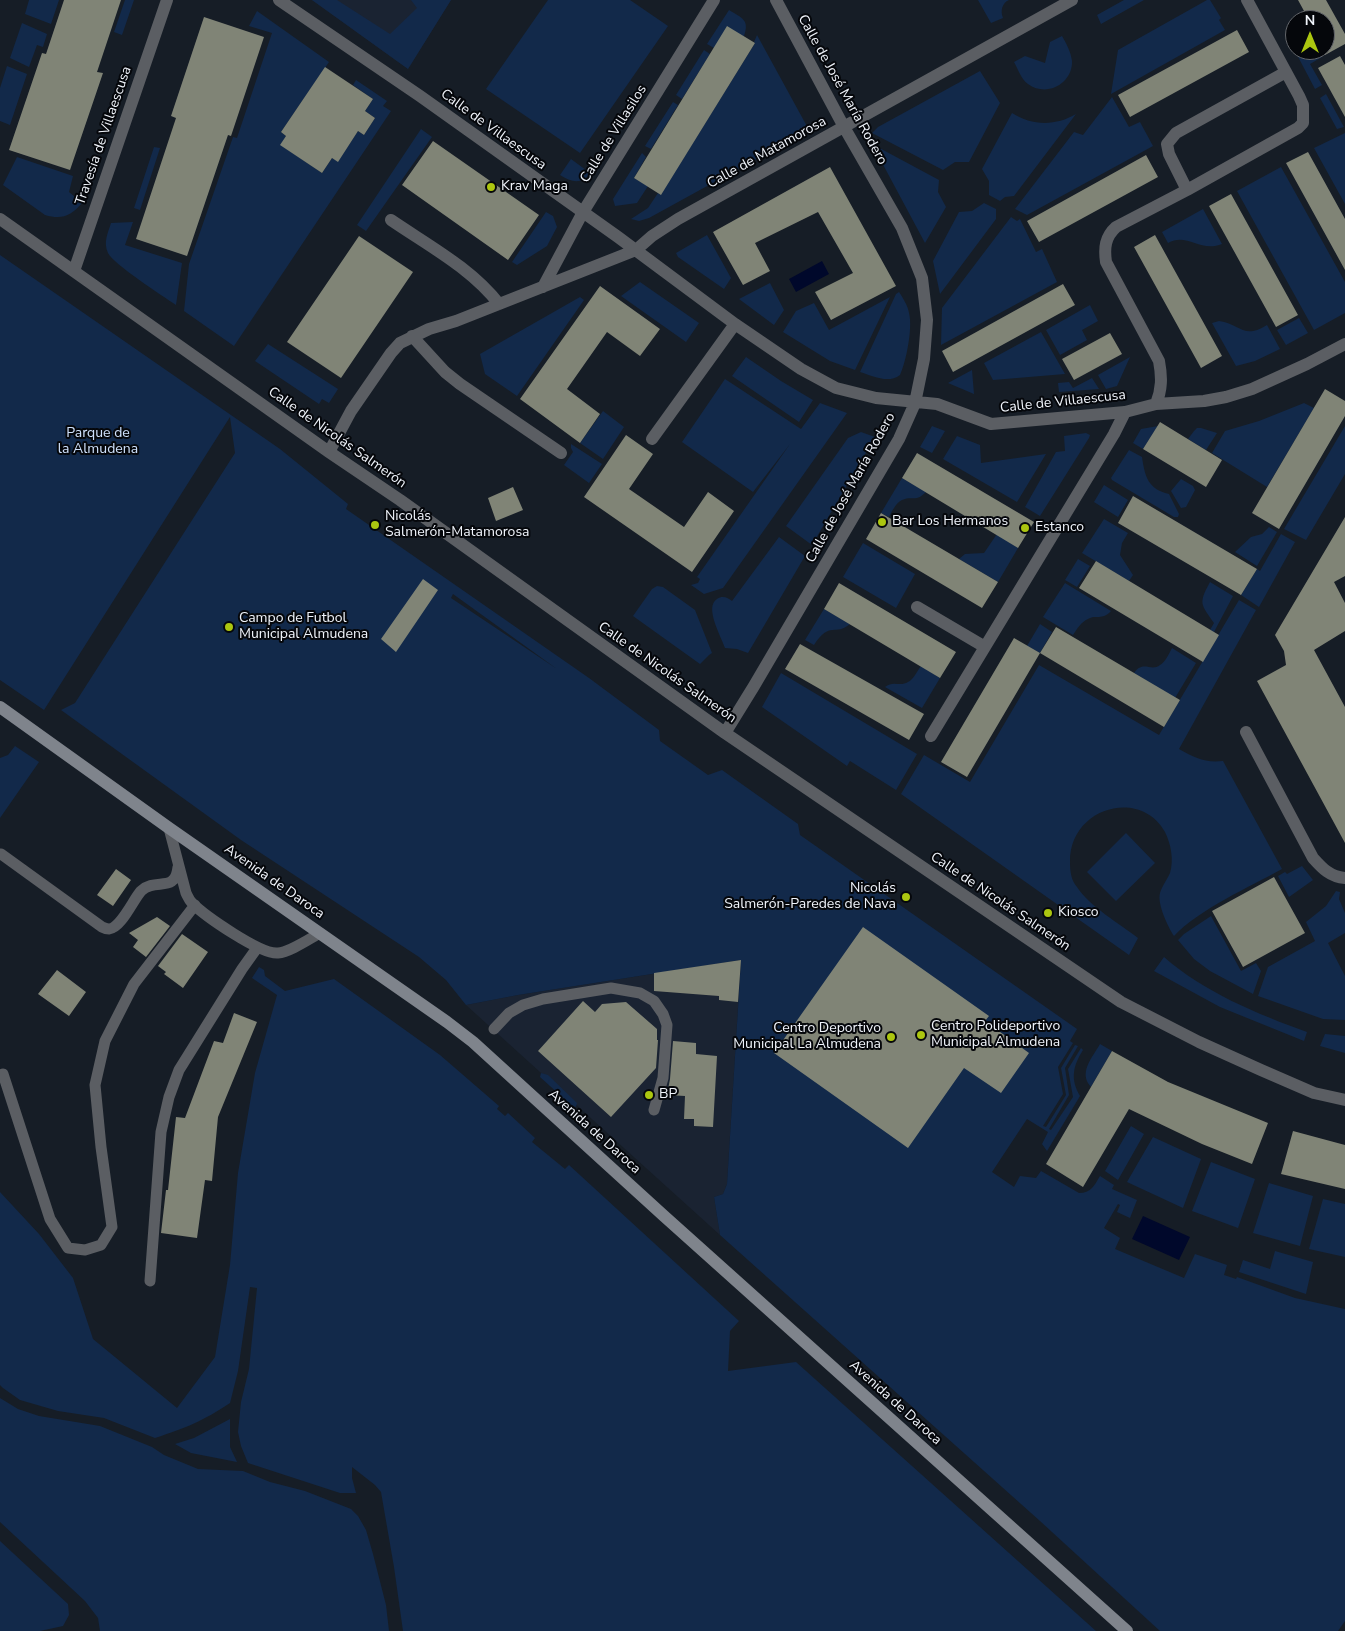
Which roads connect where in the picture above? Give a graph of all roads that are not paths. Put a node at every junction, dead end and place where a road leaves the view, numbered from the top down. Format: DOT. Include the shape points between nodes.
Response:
graph roads {
  1 [pos="279,0"];
  2 [pos="714,0"];
  3 [pos="776,0"];
  4 [pos="1072,0"];
  5 [pos="1247,0"];
  6 [pos="167,4"];
  7 [pos="1286,72"];
  8 [pos="844,127"];
  9 [pos="1187,190"];
  10 [pos="583,212"];
  11 [pos="0,218"];
  12 [pos="391,220"];
  13 [pos="636,250"];
  14 [pos="74,271"];
  15 [pos="544,287"];
  16 [pos="499,304"];
  17 [pos="735,324"];
  18 [pos="412,336"];
  19 [pos="1345,344"];
  20 [pos="915,403"];
  21 [pos="1156,404"];
  22 [pos="1125,412"];
  23 [pos="652,439"];
  24 [pos="329,452"];
  25 [pos="561,453"];
  26 [pos="917,607"];
  27 [pos="985,647"];
  28 [pos="0,707"];
  29 [pos="1246,732"];
  30 [pos="725,733"];
  31 [pos="932,736"];
  32 [pos="169,828"];
  33 [pos="2,854"];
  34 [pos="178,867"];
  35 [pos="1345,878"];
  36 [pos="195,905"];
  37 [pos="320,933"];
  38 [pos="257,948"];
  39 [pos="494,1029"];
  40 [pos="2,1074"];
  41 [pos="1345,1100"];
  42 [pos="654,1110"];
  43 [pos="150,1281"];
  44 [pos="1127,1631"];
  1 -- 10 [label="street, Calle de Villaescusa"];
  2 -- 10 [label="street, Calle de Villasilos"];
  3 -- 8 [label="street, Calle de José María Rodero"];
  4 -- 8 [label="street, Calle de Matamorosa"];
  5 -- 7 [label="street"];
  6 -- 14 [label="street, Travesía de Villaescusa"];
  7 -- 9 [label="street" via="1303,105 1303,123"];
  7 -- 9 [label="street" via="1170,138 1167,144 1169,154"];
  8 -- 13 [label="street, Calle de Matamorosa" via="678,219"];
  8 -- 20 [label="street, Calle de José María Rodero" via="902,228 922,278 927,320 924,359"];
  9 -- 21 [label="street" via="1116,227 1109,233 1104,250 1106,262 1159,361 1162,376"];
  10 -- 13 [label="street, Calle de Villaescusa"];
  10 -- 15 [label="street, Calle de Villasilos"];
  11 -- 14 [label="street, Calle de Nicolás Salmerón"];
  12 -- 16 [label="street" via="473,276"];
  13 -- 15 [label="street, Calle de Matamorosa"];
  13 -- 17 [label="street, Calle de Villaescusa"];
  14 -- 24 [label="street, Calle de Nicolás Salmerón"];
  15 -- 16 [label="street, Calle de Matamorosa"];
  16 -- 18 [label="street, Calle de Matamorosa"];
  17 -- 20 [label="street, Calle de Villaescusa" via="801,369 836,388"];
  17 -- 23 [label="street"];
  18 -- 24 [label="street, Calle de Matamorosa" via="391,353 351,411"];
  18 -- 25 [label="street" via="460,384"];
  19 -- 21 [label="street, Calle de Villaescusa" via="1252,389 1204,401"];
  20 -- 22 [label="street, Calle de Villaescusa" via="937,404 991,424"];
  20 -- 30 [label="street, Calle de José María Rodero" via="899,439"];
  21 -- 22 [label="street, Calle de Villaescusa"];
  22 -- 27 [label="street"];
  24 -- 30 [label="street, Calle de Nicolás Salmerón"];
  26 -- 27 [label="street"];
  27 -- 31 [label="street"];
  28 -- 32 [label="street, Avenida de Daroca"];
  29 -- 35 [label="street" via="1314,858 1326,872"];
  30 -- 41 [label="street, Calle de Nicolás Salmerón" via="1121,1002 1261,1070 1314,1092"];
  32 -- 34 [label="lane"];
  32 -- 37 [label="street, Avenida de Daroca"];
  33 -- 34 [label="lane" via="109,929 121,921 144,889 172,883 177,878"];
  34 -- 36 [label="lane" via="186,893"];
  36 -- 38 [label="lane"];
  36 -- 40 [label="lane" via="134,984 105,1041 95,1085 112,1227 102,1245 85,1250 68,1248 50,1219"];
  37 -- 38 [label="lane" via="284,952"];
  37 -- 44 [label="street, Avenida de Daroca" via="473,1042"];
  38 -- 43 [label="lane" via="179,1070 169,1097 162,1132"];
  39 -- 42 [label="lane" via="509,1013 543,999 611,988 640,993 654,1001 667,1025 663,1078"];
}
